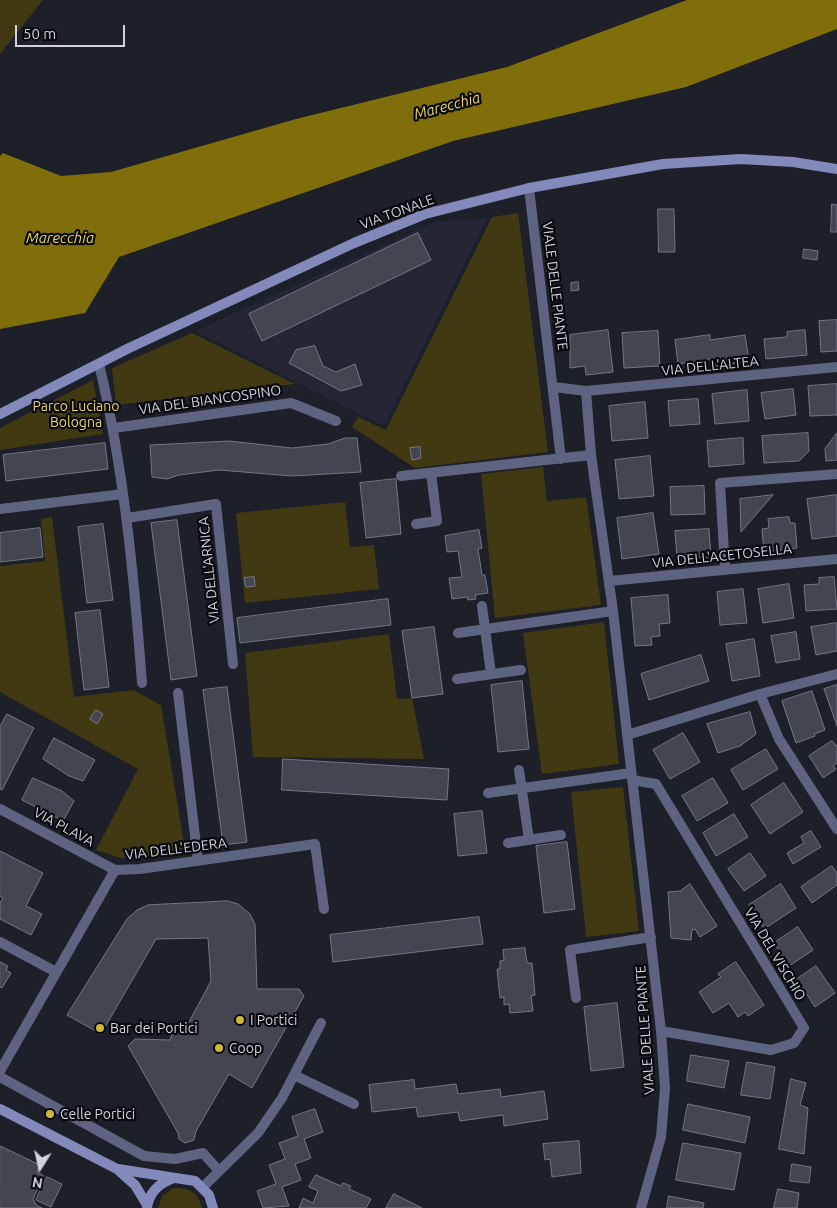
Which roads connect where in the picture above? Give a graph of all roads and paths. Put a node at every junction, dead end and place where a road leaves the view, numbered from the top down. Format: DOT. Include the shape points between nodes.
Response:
graph roads {
  1 [pos="837,168"];
  2 [pos="529,188"];
  3 [pos="100,364"];
  4 [pos="837,367"];
  5 [pos="554,387"];
  6 [pos="586,391"];
  7 [pos="0,414"];
  8 [pos="336,421"];
  9 [pos="114,428"];
  10 [pos="591,455"];
  11 [pos="561,459"];
  12 [pos="431,473"];
  13 [pos="837,474"];
  14 [pos="401,476"];
  15 [pos="123,494"];
  16 [pos="0,508"];
  17 [pos="127,518"];
  18 [pos="416,524"];
  19 [pos="837,558"];
  20 [pos="725,569"];
  21 [pos="609,581"];
  22 [pos="482,606"];
  23 [pos="613,611"];
  24 [pos="485,629"];
  25 [pos="458,633"];
  26 [pos="233,664"];
  27 [pos="521,670"];
  28 [pos="491,674"];
  29 [pos="837,674"];
  30 [pos="457,679"];
  31 [pos="142,683"];
  32 [pos="178,693"];
  33 [pos="760,694"];
  34 [pos="627,735"];
  35 [pos="519,770"];
  36 [pos="632,777"];
  37 [pos="522,789"];
  38 [pos="488,794"];
  39 [pos="0,809"];
  40 [pos="837,829"];
  41 [pos="561,835"];
  42 [pos="529,840"];
  43 [pos="508,843"];
  44 [pos="198,861"];
  45 [pos="116,870"];
  46 [pos="324,909"];
  47 [pos="651,937"];
  48 [pos="0,942"];
  49 [pos="56,972"];
  50 [pos="576,998"];
  51 [pos="321,1023"];
  52 [pos="661,1031"];
  53 [pos="0,1071"];
  54 [pos="294,1075"];
  55 [pos="0,1077"];
  56 [pos="354,1104"];
  57 [pos="0,1110"];
  58 [pos="117,1169"];
  59 [pos="219,1170"];
  60 [pos="175,1178"];
  61 [pos="203,1186"];
  62 [pos="148,1207"];
  63 [pos="214,1207"];
  64 [pos="641,1208"];
  1 -- 2 [label="street, VIA TONALE" via="766,160 704,160 663,164"];
  2 -- 3 [label="street, VIA TONALE" via="425,214 354,242"];
  2 -- 5 [label="street, VIALE DELLE PIANTE"];
  3 -- 7 [label="street, VIA TONALE"];
  3 -- 9 [label="street"];
  4 -- 6 [label="street, VIA DELL'ALTEA"];
  5 -- 6 [label="street"];
  5 -- 11 [label="street, VIALE DELLE PIANTE"];
  6 -- 10 [label="street, VIALE DELLE PIANTE"];
  8 -- 9 [label="street, VIA DEL BIANCOSPINO" via="291,403"];
  9 -- 15 [label="street"];
  10 -- 11 [label="street"];
  10 -- 21 [label="street, VIALE DELLE PIANTE"];
  11 -- 12 [label="street"];
  12 -- 14 [label="street"];
  12 -- 18 [label="street" via="437,521"];
  13 -- 20 [label="street" via="720,483"];
  15 -- 16 [label="street"];
  15 -- 17 [label="street"];
  17 -- 26 [label="street, VIA DELL'ARNICA" via="216,504"];
  17 -- 31 [label="street"];
  19 -- 20 [label="street, VIA DELL'ACETOSELLA"];
  20 -- 21 [label="street, VIA DELL'ACETOSELLA"];
  21 -- 23 [label="street, VIALE DELLE PIANTE"];
  22 -- 24 [label="street"];
  23 -- 24 [label="street"];
  23 -- 34 [label="street, VIALE DELLE PIANTE"];
  24 -- 25 [label="street"];
  24 -- 28 [label="street"];
  27 -- 28 [label="street"];
  28 -- 30 [label="street"];
  29 -- 33 [label="street"];
  32 -- 44 [label="street"];
  33 -- 34 [label="street"];
  33 -- 40 [label="street" via="779,739"];
  34 -- 36 [label="street, VIALE DELLE PIANTE"];
  35 -- 37 [label="street"];
  36 -- 37 [label="street"];
  36 -- 47 [label="street, VIALE DELLE PIANTE"];
  36 -- 52 [label="street, VIA DEL VISCHIO" via="656,784 804,1028 794,1043 771,1050"];
  37 -- 38 [label="street"];
  37 -- 42 [label="street"];
  39 -- 45 [label="street, VIA PLAVA"];
  41 -- 42 [label="street"];
  42 -- 43 [label="street"];
  44 -- 45 [label="street, VIA DELL'EDERA"];
  44 -- 46 [label="street, VIA DELL'EDERA" via="315,844"];
  45 -- 49 [label="street, VIA DELL'EDERA"];
  47 -- 50 [label="street" via="570,950"];
  47 -- 52 [label="street, VIALE DELLE PIANTE"];
  48 -- 49 [label="street"];
  49 -- 53 [label="street, VIA DELL'EDERA"];
  51 -- 54 [label="street"];
  52 -- 64 [label="street, VIALE DELLE PIANTE" via="665,1088 661,1137"];
  54 -- 56 [label="street"];
  54 -- 59 [label="street" via="258,1133"];
  55 -- 59 [label="street" via="144,1156 175,1159 203,1153"];
  57 -- 58 [label="street"];
  58 -- 60 [label="street"];
  58 -- 62 [label="street" via="135,1185"];
  59 -- 61 [label="street"];
  60 -- 61 [label="street" via="185,1177"];
  60 -- 62 [label="street" via="156,1187"];
  61 -- 63 [label="street"];
}
